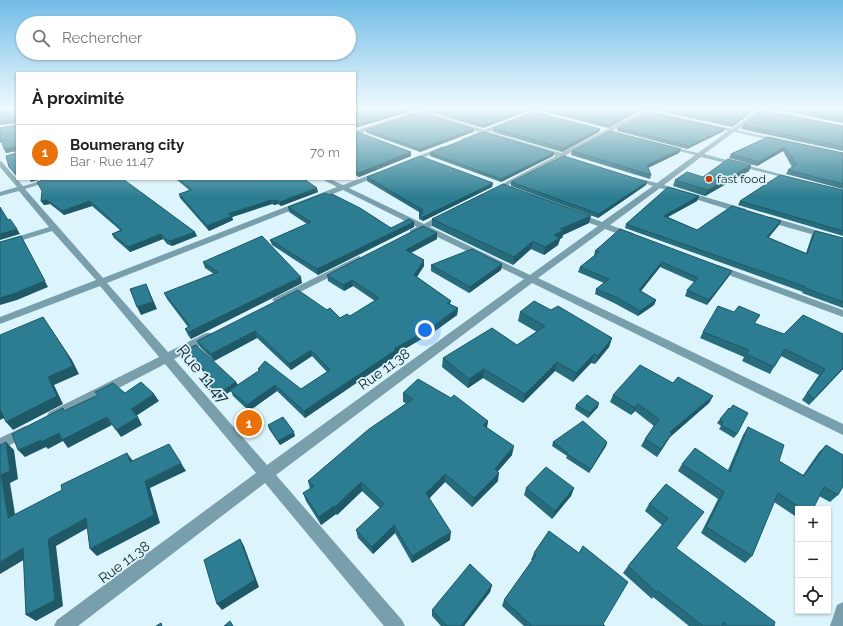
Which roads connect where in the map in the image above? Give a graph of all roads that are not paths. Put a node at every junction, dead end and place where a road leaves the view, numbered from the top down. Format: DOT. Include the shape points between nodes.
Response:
graph roads {
  1 [pos="468,138"];
  2 [pos="505,138"];
  3 [pos="597,138"];
  4 [pos="723,138"];
  5 [pos="768,138"];
  6 [pos="788,143"];
  7 [pos="662,145"];
  8 [pos="407,151"];
  9 [pos="700,155"];
  10 [pos="421,157"];
  11 [pos="566,157"];
  12 [pos="2,159"];
  13 [pos="436,162"];
  14 [pos="400,165"];
  15 [pos="386,171"];
  16 [pos="629,176"];
  17 [pos="51,180"];
  18 [pos="327,180"];
  19 [pos="798,180"];
  20 [pos="658,185"];
  21 [pos="21,188"];
  22 [pos="343,188"];
  23 [pos="0,194"];
  24 [pos="487,194"];
  25 [pos="451,212"];
  26 [pos="567,212"];
  27 [pos="747,212"];
  28 [pos="762,216"];
  29 [pos="604,226"];
  30 [pos="423,227"];
  31 [pos="54,228"];
  32 [pos="634,237"];
  33 [pos="401,238"];
  34 [pos="843,241"];
  35 [pos="0,246"];
  36 [pos="366,256"];
  37 [pos="709,264"];
  38 [pos="532,279"];
  39 [pos="102,281"];
  40 [pos="266,306"];
  41 [pos="843,314"];
  42 [pos="0,321"];
  43 [pos="217,332"];
  44 [pos="167,358"];
  45 [pos="843,430"];
  46 [pos="0,444"];
  47 [pos="266,474"];
  48 [pos="843,611"];
  49 [pos="63,626"];
  50 [pos="396,626"];
  51 [pos="839,626"];
  1 -- 10 [label="street"];
  2 -- 11 [label="street"];
  3 -- 11 [label="street"];
  4 -- 9 [label="street, Rue 11.38"];
  5 -- 6 [label="street"];
  7 -- 9 [label="street"];
  8 -- 10 [label="street"];
  9 -- 19 [label="street"];
  9 -- 20 [label="street, Rue 11.38"];
  10 -- 13 [label="street"];
  10 -- 14 [label="street"];
  11 -- 24 [label="street"];
  12 -- 21 [label="street, Rue 11.47"];
  15 -- 22 [label="street"];
  16 -- 20 [label="street"];
  17 -- 21 [label="street"];
  18 -- 22 [label="street"];
  20 -- 27 [label="street"];
  20 -- 29 [label="street, Rue 11.38"];
  21 -- 23 [label="street"];
  21 -- 31 [label="street, Rue 11.47"];
  22 -- 30 [label="street"];
  22 -- 39 [label="street"];
  25 -- 30 [label="street"];
  26 -- 29 [label="street"];
  28 -- 34 [label="street"];
  29 -- 32 [label="street"];
  29 -- 38 [label="street, Rue 11.38"];
  30 -- 33 [label="street"];
  30 -- 38 [label="street"];
  31 -- 35 [label="street"];
  31 -- 39 [label="street, Rue 11.47"];
  36 -- 40 [label="street"];
  37 -- 41 [label="street"];
  38 -- 45 [label="street"];
  38 -- 47 [label="street, Rue 11.38"];
  39 -- 42 [label="street"];
  39 -- 44 [label="street, Rue 11.47"];
  43 -- 44 [label="street"];
  44 -- 46 [label="street"];
  44 -- 47 [label="street, Rue 11.47"];
  47 -- 49 [label="street, Rue 11.38"];
  47 -- 50 [label="street, Rue 11.47"];
  48 -- 51 [label="street"];
}
